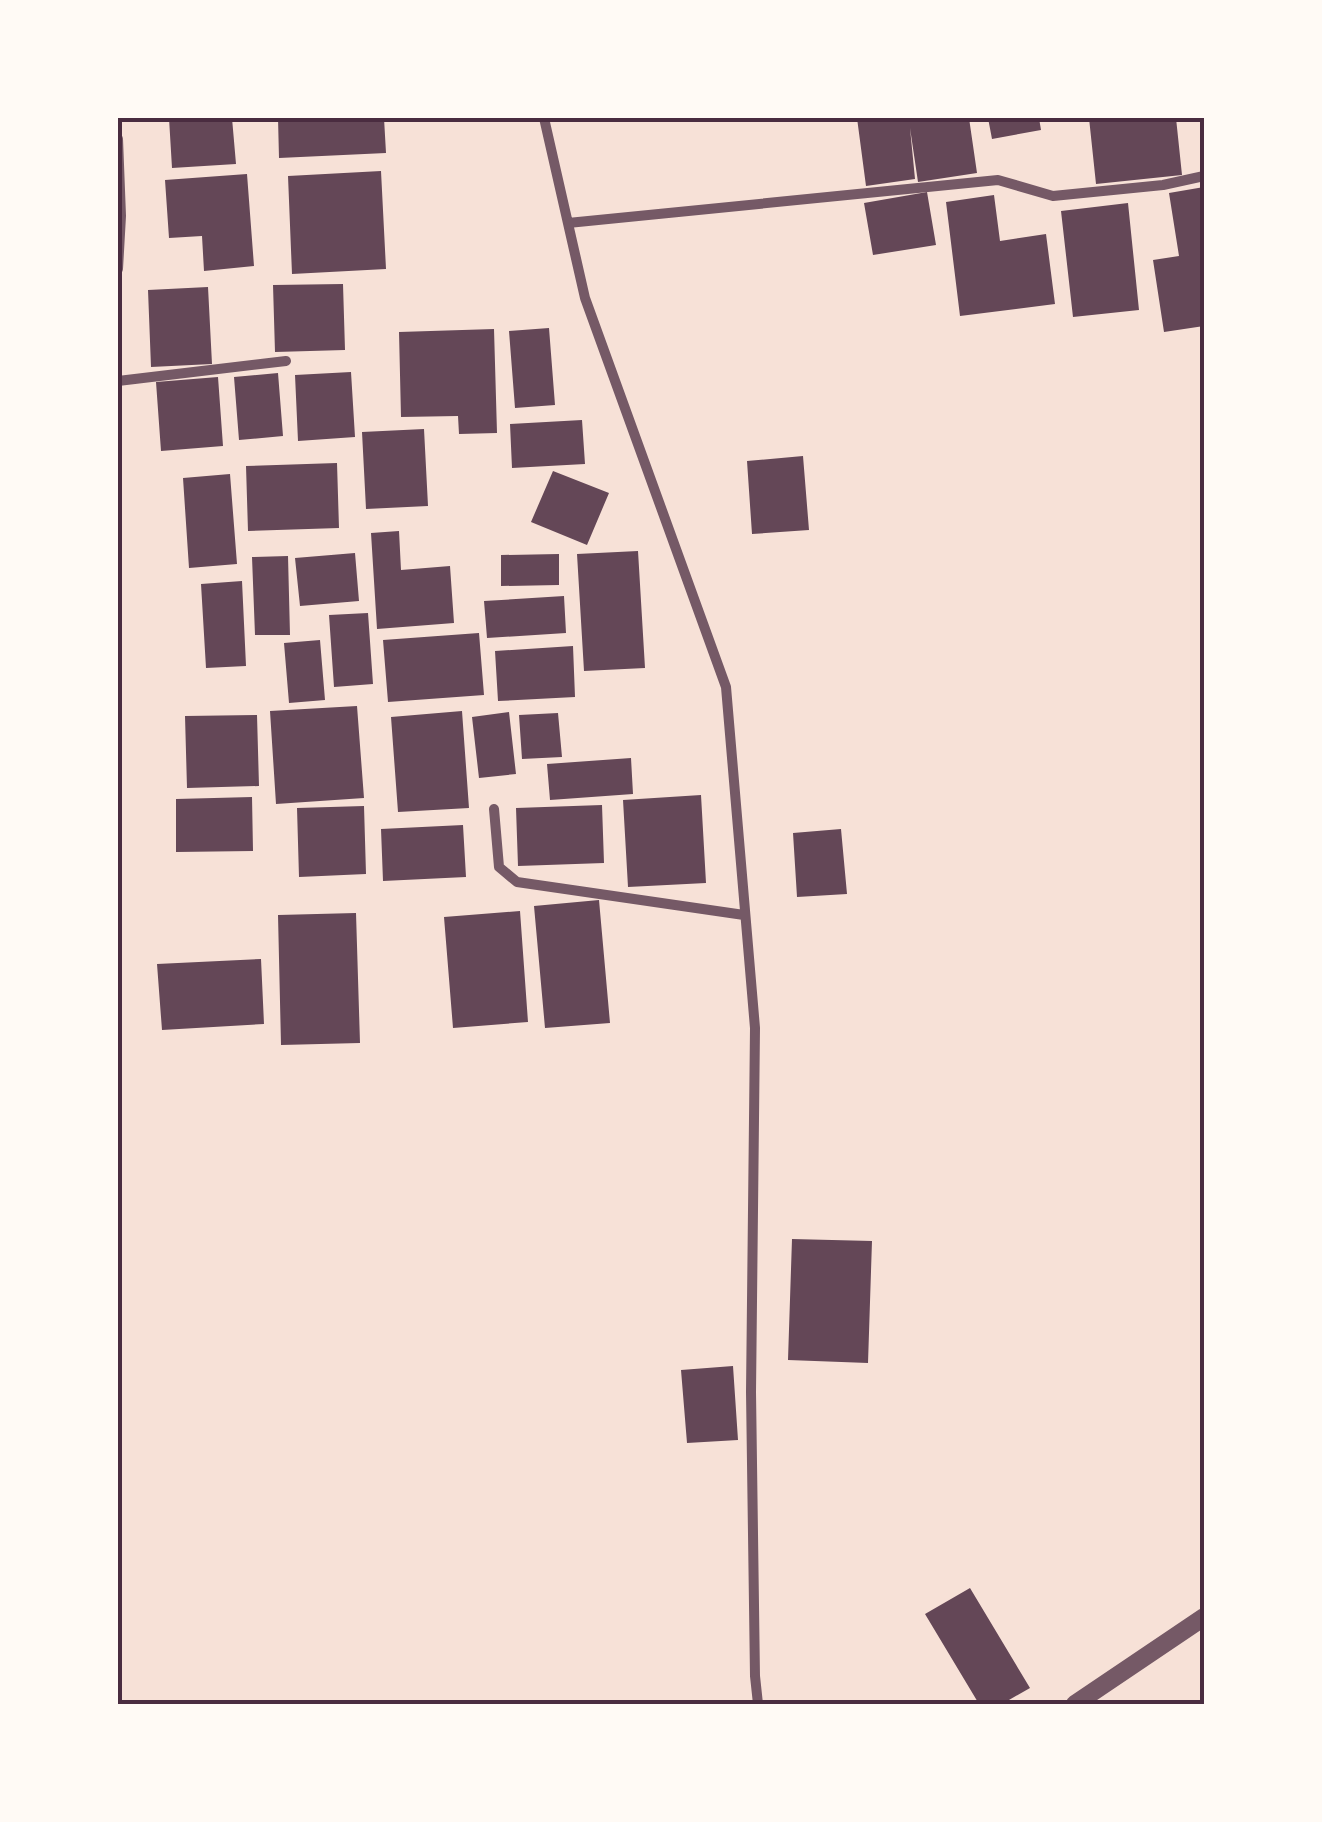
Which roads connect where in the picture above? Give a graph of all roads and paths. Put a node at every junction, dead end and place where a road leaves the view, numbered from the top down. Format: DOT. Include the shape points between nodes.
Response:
graph roads {
  1 [pos="544,118"];
  2 [pos="118,140"];
  3 [pos="1204,176"];
  4 [pos="568,223"];
  5 [pos="118,269"];
  6 [pos="286,361"];
  7 [pos="118,380"];
  8 [pos="494,809"];
  9 [pos="744,915"];
  10 [pos="1204,1618"];
  11 [pos="758,1704"];
  12 [pos="1074,1704"];
  1 -- 4 [label="street"];
  2 -- 5 [label="street"];
  3 -- 4 [label="street" via="1053,196 998,180"];
  4 -- 9 [label="street" via="585,298 726,687"];
  6 -- 7 [label="street"];
  8 -- 9 [label="street" via="499,867 517,882"];
  9 -- 11 [label="street" via="755,1028 751,1392"];
  10 -- 12 [label="street"];
}
